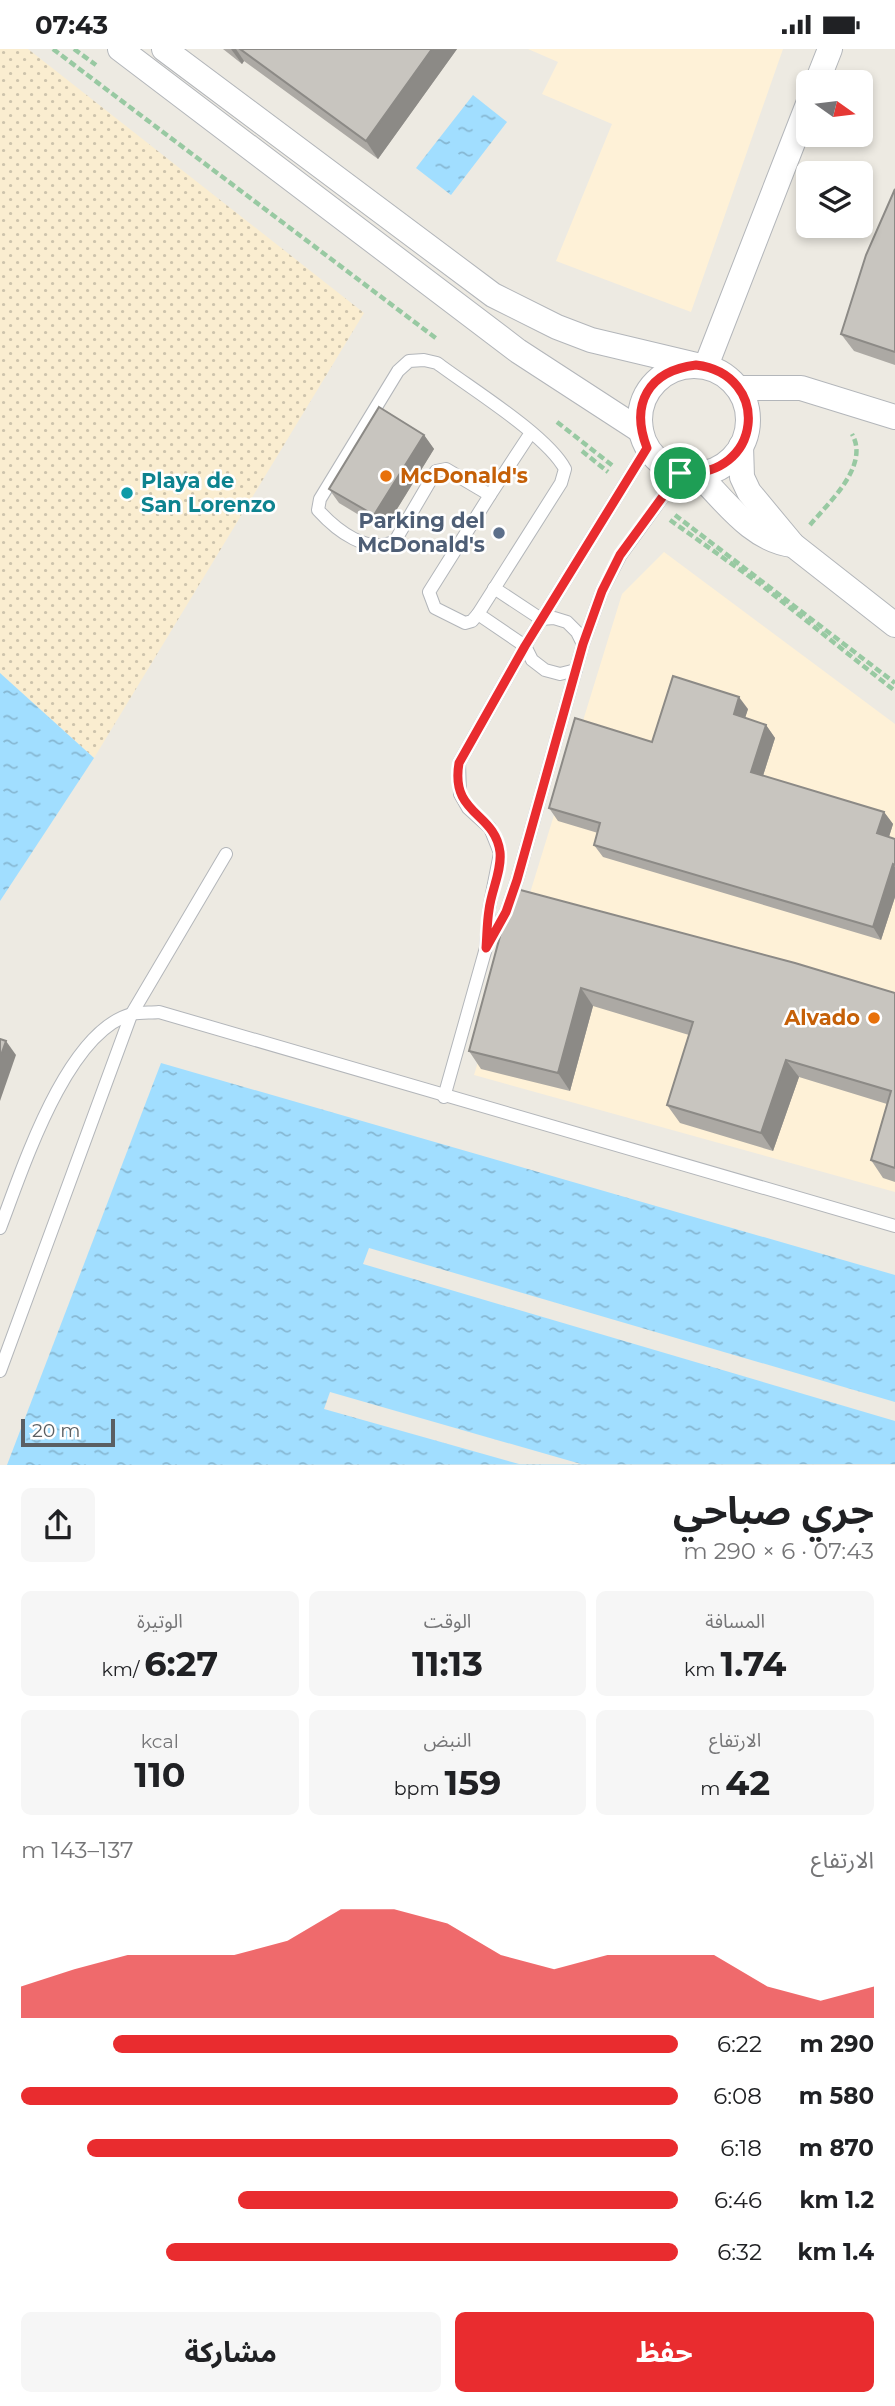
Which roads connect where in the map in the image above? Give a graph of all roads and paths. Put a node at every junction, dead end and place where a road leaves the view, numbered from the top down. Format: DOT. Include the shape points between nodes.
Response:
graph roads {
  1 [pos="120,49"];
  2 [pos="164,49"];
  3 [pos="830,49"];
  4 [pos="822,70"];
  5 [pos="796,133"];
  6 [pos="701,365"];
  7 [pos="738,387"];
  8 [pos="895,417"];
  9 [pos="851,432"];
  10 [pos="530,434"];
  11 [pos="644,440"];
  12 [pos="741,446"];
  13 [pos="689,473"];
  14 [pos="490,495"];
  15 [pos="793,545"];
  16 [pos="494,588"];
  17 [pos="478,614"];
  18 [pos="541,619"];
  19 [pos="895,625"];
  20 [pos="583,644"];
  21 [pos="525,646"];
  22 [pos="576,670"];
  23 [pos="226,854"];
  24 [pos="486,948"];
  25 [pos="131,1015"];
  26 [pos="444,1097"];
  27 [pos="895,1226"];
  28 [pos="0,1228"];
  29 [pos="0,1371"];
  1 -- 11 [label="street"];
  2 -- 6 [label="street" via="493,295 591,340"];
  3 -- 4 [label="street"];
  5 -- 6 [label="street"];
  6 -- 7 [label="street"];
  6 -- 11 [label="street" via="679,367 652,385 640,415"];
  7 -- 8 [label="street" via="802,388"];
  7 -- 12 [label="street" via="748,416"];
  9 -- 15 [label="path" via="857,443 851,475"];
  10 -- 14 [label="lane"];
  10 -- 14 [label="lane" via="437,363 410,361 398,371 320,499 318,510 371,548 384,547 396,541 436,471 446,468"];
  10 -- 16 [label="lane" via="558,456 565,469 561,483"];
  11 -- 13 [label="street" via="656,459"];
  11 -- 18 [label="lane"];
  12 -- 13 [label="street" via="715,470"];
  12 -- 15 [label="street" via="742,477 749,492"];
  13 -- 15 [label="street" via="753,528 780,544"];
  13 -- 20 [label="lane" via="620,555"];
  14 -- 17 [label="lane" via="429,592 435,608 457,622 472,621"];
  15 -- 19 [label="street"];
  16 -- 17 [label="lane"];
  16 -- 18 [label="lane"];
  17 -- 21 [label="lane"];
  18 -- 20 [label="lane" via="567,622"];
  18 -- 21 [label="lane"];
  20 -- 22 [label="lane"];
  21 -- 22 [label="lane" via="532,660 545,670 560,674"];
  21 -- 24 [label="lane" via="459,763 457,776 460,794 489,828 500,853"];
  22 -- 24 [label="lane" via="517,880"];
  23 -- 25 [label="lane"];
  24 -- 26 [label="lane"];
  25 -- 26 [label="lane" via="159,1012"];
  25 -- 28 [label="lane" via="109,1028 76,1060 56,1092"];
  25 -- 29 [label="lane"];
  26 -- 27 [label="lane"];
}
